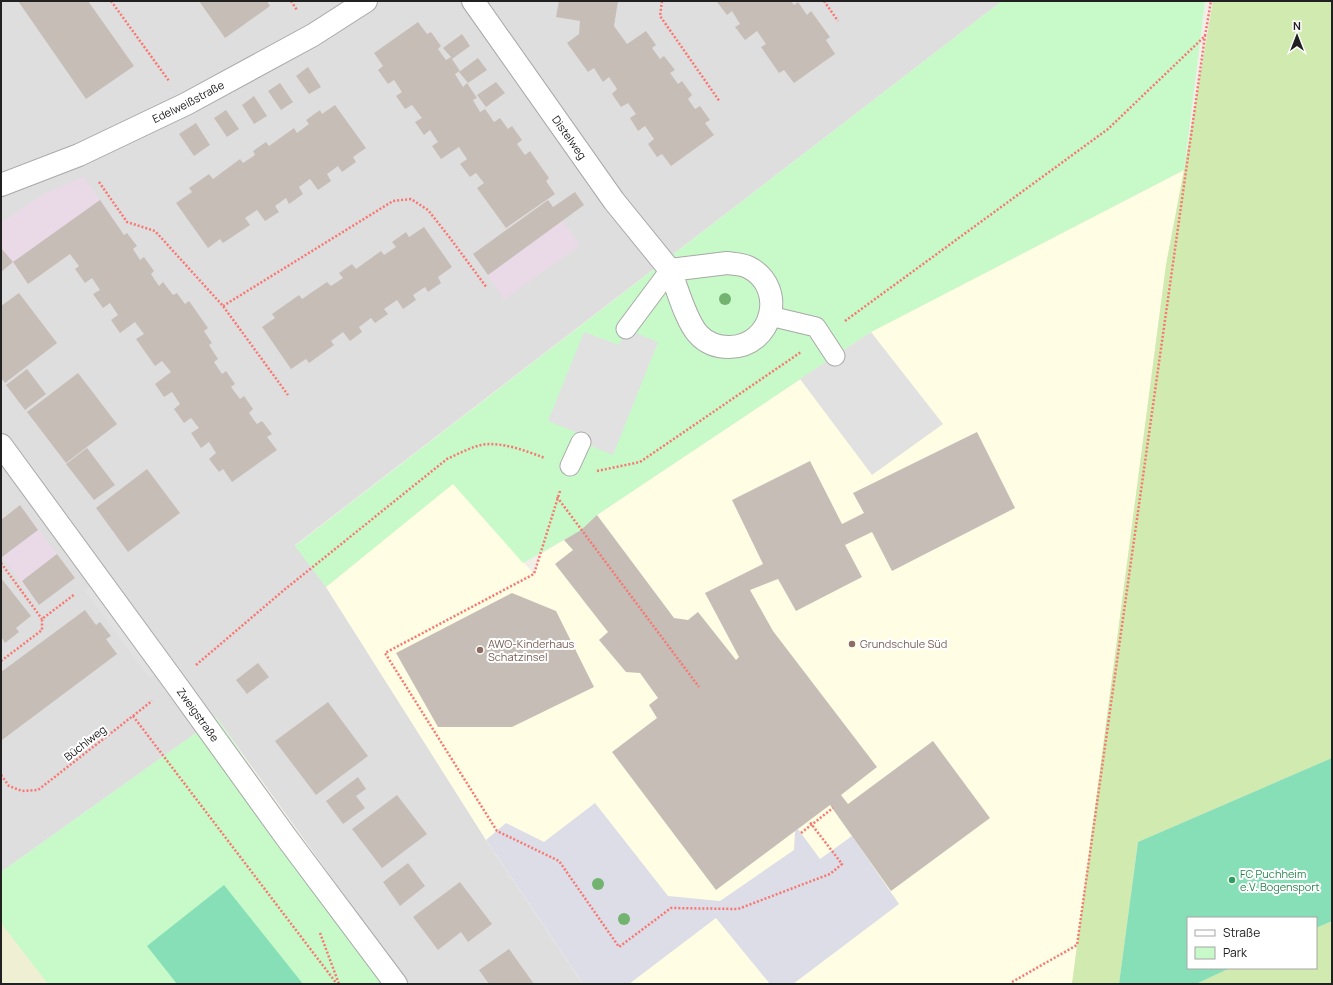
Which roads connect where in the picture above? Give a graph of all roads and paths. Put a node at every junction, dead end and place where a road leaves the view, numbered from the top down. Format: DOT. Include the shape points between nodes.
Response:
graph roads {
  1 [pos="111,1"];
  2 [pos="366,1"];
  3 [pos="473,1"];
  4 [pos="662,1"];
  5 [pos="824,1"];
  6 [pos="838,21"];
  7 [pos="1205,36"];
  8 [pos="720,102"];
  9 [pos="186,104"];
  10 [pos="99,182"];
  11 [pos="1,185"];
  12 [pos="670,270"];
  13 [pos="486,288"];
  14 [pos="223,306"];
  15 [pos="770,316"];
  16 [pos="626,329"];
  17 [pos="835,356"];
  18 [pos="288,396"];
  19 [pos="581,442"];
  20 [pos="1,445"];
  21 [pos="570,466"];
  22 [pos="557,497"];
  23 [pos="1,563"];
  24 [pos="98,576"];
  25 [pos="42,619"];
  26 [pos="1,661"];
  27 [pos="175,683"];
  28 [pos="699,687"];
  29 [pos="133,716"];
  30 [pos="1,775"];
  31 [pos="832,808"];
  32 [pos="809,821"];
  33 [pos="812,825"];
  34 [pos="800,833"];
  35 [pos="1012,982"];
  36 [pos="337,984"];
  37 [pos="396,984"];
  1 -- 9 [label="path"];
  2 -- 9 [label="street, Edelweißstraße" via="313,35"];
  3 -- 12 [label="street, Distelweg" via="614,201"];
  4 -- 8 [label="path" via="660,16"];
  5 -- 6 [label="path"];
  7 -- 35 [label="path" via="1077,945"];
  9 -- 11 [label="street, Edelweißstraße" via="79,155"];
  10 -- 14 [label="path" via="127,222 155,231"];
  12 -- 15 [label="street, Distelweg" via="727,263 747,267 759,276 767,288 771,302"];
  12 -- 15 [label="street, Distelweg" via="691,324 699,335 711,343 725,347 746,344 759,336"];
  12 -- 16 [label="lane"];
  13 -- 14 [label="path" via="428,210 411,199 394,201"];
  14 -- 18 [label="path"];
  15 -- 17 [label="lane" via="816,327"];
  19 -- 21 [label="lane"];
  20 -- 24 [label="street, Zweigstraße"];
  21 -- 22 [label="path"];
  22 -- 28 [label="path"];
  22 -- 33 [label="path" via="534,574 385,653 497,831 559,861 619,947 672,908 738,909 830,874 842,864"];
  23 -- 25 [label="path"];
  24 -- 25 [label="path"];
  24 -- 27 [label="street, Zweigstraße"];
  25 -- 26 [label="path" via="42,630"];
  27 -- 29 [label="path, Büchlweg"];
  27 -- 37 [label="street, Zweigstraße"];
  29 -- 30 [label="path, Büchlweg" via="38,790 22,791 9,786"];
  29 -- 36 [label="path"];
  31 -- 33 [label="path"];
  32 -- 33 [label="path"];
  33 -- 34 [label="path"];
}
